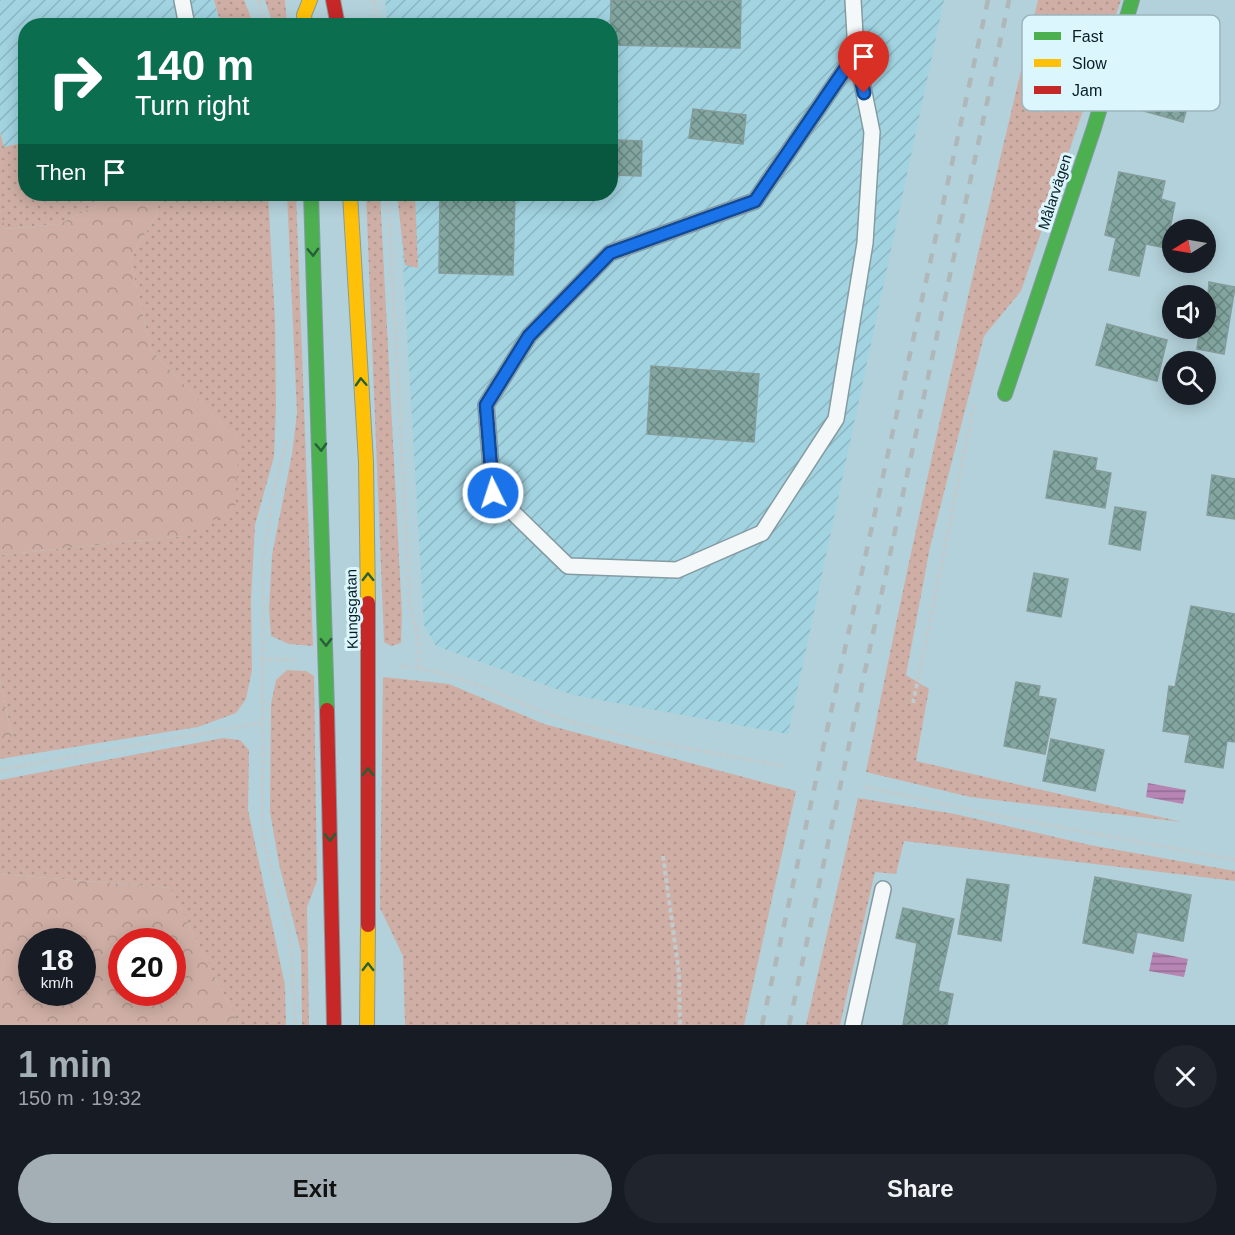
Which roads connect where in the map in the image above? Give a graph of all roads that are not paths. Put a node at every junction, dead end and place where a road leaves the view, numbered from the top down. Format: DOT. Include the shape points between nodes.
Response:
graph roads {
  1 [pos="182,0"];
  2 [pos="310,0"];
  3 [pos="333,0"];
  4 [pos="853,0"];
  5 [pos="1132,0"];
  6 [pos="1128,15"];
  7 [pos="185,18"];
  8 [pos="304,18"];
  9 [pos="338,18"];
  10 [pos="856,53"];
  11 [pos="1099,111"];
  12 [pos="311,201"];
  13 [pos="350,201"];
  14 [pos="1005,394"];
  15 [pos="883,889"];
  16 [pos="334,1025"];
  17 [pos="367,1025"];
  18 [pos="853,1025"];
  1 -- 7 [label="lane"];
  2 -- 8 [label="main road"];
  3 -- 9 [label="main road"];
  4 -- 10 [label="lane"];
  5 -- 6 [label="main road, Målarvägen"];
  10 -- 10 [label="lane" via="872,132 871,154 866,243 836,419 762,533 677,570 568,566 493,493 486,405 529,336 610,253 755,201"];
  11 -- 14 [label="main road, Målarvägen"];
  12 -- 16 [label="main road, Kungsgatan, one-way"];
  17 -- 13 [label="main road, Kungsgatan, one-way" via="366,462"];
  15 -- 18 [label="lane"];
}
